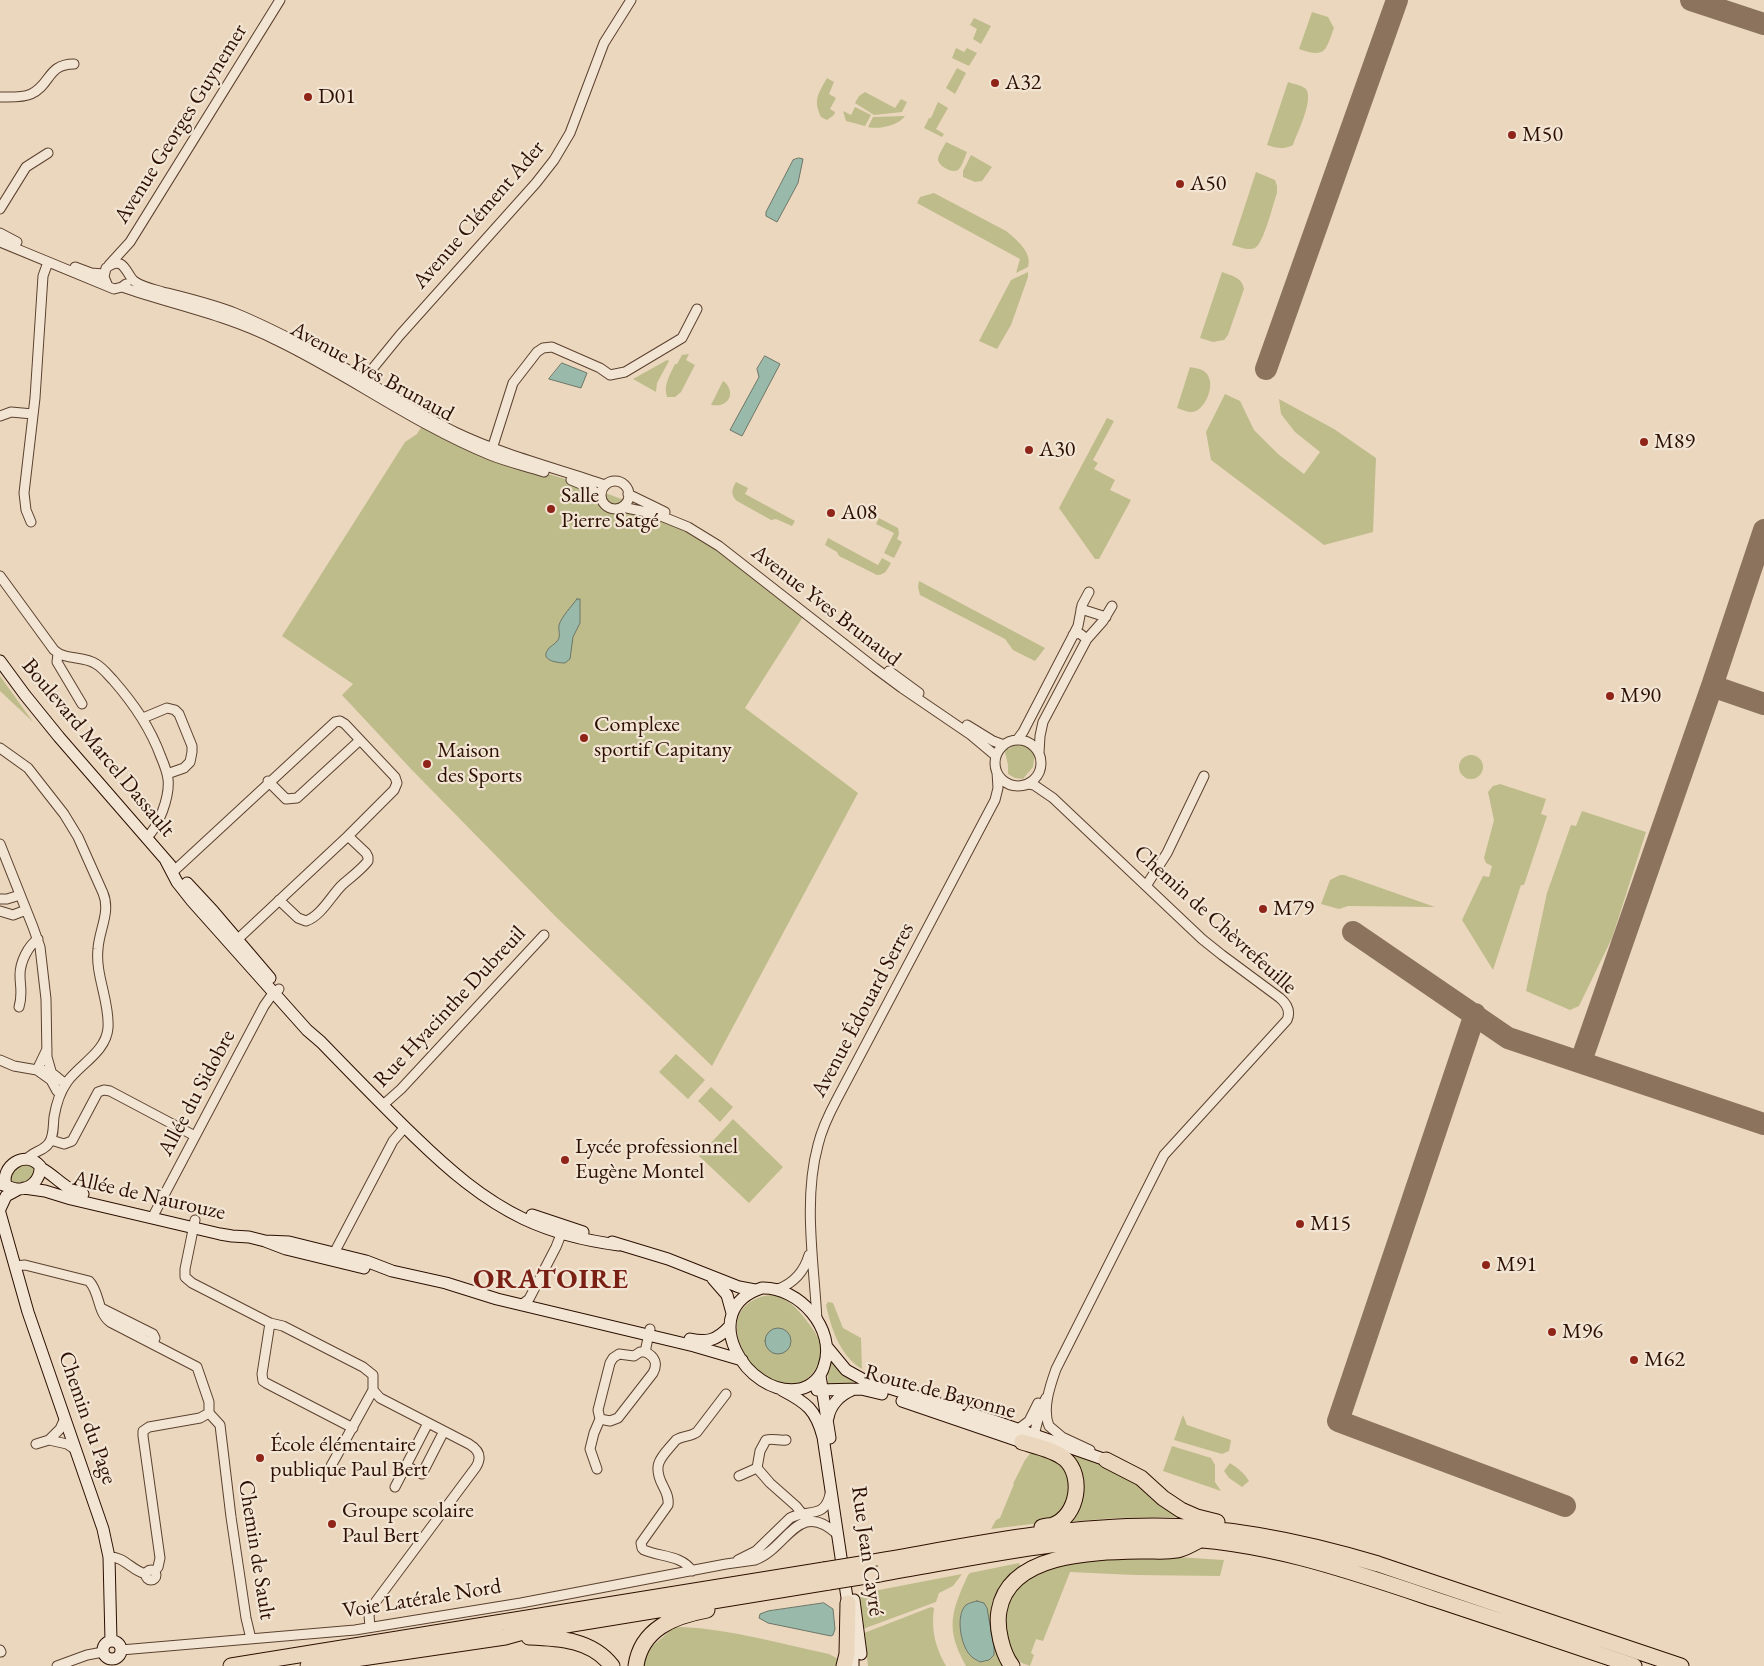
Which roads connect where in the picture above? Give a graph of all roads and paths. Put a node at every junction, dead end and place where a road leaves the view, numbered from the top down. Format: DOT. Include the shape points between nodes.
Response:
graph roads {
  1 [pos="280,0"];
  2 [pos="631,0"];
  3 [pos="74,64"];
  4 [pos="0,97"];
  5 [pos="48,153"];
  6 [pos="0,209"];
  7 [pos="0,233"];
  8 [pos="0,242"];
  9 [pos="130,242"];
  10 [pos="48,262"];
  11 [pos="109,265"];
  12 [pos="128,271"];
  13 [pos="104,274"];
  14 [pos="107,284"];
  15 [pos="122,287"];
  16 [pos="698,309"];
  17 [pos="361,383"];
  18 [pos="33,414"];
  19 [pos="0,416"];
  20 [pos="491,451"];
  21 [pos="605,486"];
  22 [pos="628,494"];
  23 [pos="601,496"];
  24 [pos="622,507"];
  25 [pos="31,522"];
  26 [pos="0,576"];
  27 [pos="1089,592"];
  28 [pos="1112,606"];
  29 [pos="1082,609"];
  30 [pos="1106,617"];
  31 [pos="1078,626"];
  32 [pos="1073,635"];
  33 [pos="1089,636"];
  34 [pos="58,654"];
  35 [pos="0,661"];
  36 [pos="82,704"];
  37 [pos="143,718"];
  38 [pos="360,740"];
  39 [pos="1017,740"];
  40 [pos="1004,745"];
  41 [pos="0,748"];
  42 [pos="1039,753"];
  43 [pos="996,756"];
  44 [pos="1041,768"];
  45 [pos="997,772"];
  46 [pos="167,774"];
  47 [pos="268,782"];
  48 [pos="1028,784"];
  49 [pos="1015,786"];
  50 [pos="1053,798"];
  51 [pos="995,800"];
  52 [pos="1192,804"];
  53 [pos="348,836"];
  54 [pos="146,838"];
  55 [pos="0,844"];
  56 [pos="166,861"];
  57 [pos="175,870"];
  58 [pos="1146,886"];
  59 [pos="20,895"];
  60 [pos="0,898"];
  61 [pos="279,900"];
  62 [pos="26,910"];
  63 [pos="0,911"];
  64 [pos="544,935"];
  65 [pos="38,939"];
  66 [pos="232,940"];
  67 [pos="277,991"];
  68 [pos="19,1007"];
  69 [pos="47,1049"];
  70 [pos="0,1060"];
  71 [pos="37,1070"];
  72 [pos="51,1071"];
  73 [pos="63,1089"];
  74 [pos="383,1105"];
  75 [pos="404,1127"];
  76 [pos="195,1136"];
  77 [pos="51,1140"];
  78 [pos="44,1149"];
  79 [pos="28,1158"];
  80 [pos="41,1167"];
  81 [pos="2,1180"];
  82 [pos="22,1188"];
  83 [pos="0,1211"];
  84 [pos="154,1214"];
  85 [pos="195,1224"];
  86 [pos="563,1229"];
  87 [pos="811,1250"];
  88 [pos="333,1257"];
  89 [pos="15,1266"];
  90 [pos="710,1276"];
  91 [pos="792,1282"];
  92 [pos="814,1282"];
  93 [pos="778,1289"];
  94 [pos="755,1290"];
  95 [pos="525,1302"];
  96 [pos="732,1313"];
  97 [pos="817,1321"];
  98 [pos="270,1323"];
  99 [pos="729,1327"];
  100 [pos="650,1332"];
  101 [pos="827,1347"];
  102 [pos="645,1352"];
  103 [pos="742,1360"];
  104 [pos="820,1376"];
  105 [pos="1052,1382"];
  106 [pos="778,1388"];
  107 [pos="805,1388"];
  108 [pos="856,1389"];
  109 [pos="373,1390"];
  110 [pos="823,1391"];
  111 [pos="1049,1391"];
  112 [pos="726,1394"];
  113 [pos="209,1413"];
  114 [pos="65,1418"];
  115 [pos="600,1419"];
  116 [pos="428,1422"];
  117 [pos="828,1422"];
  118 [pos="353,1428"];
  119 [pos="444,1431"];
  120 [pos="1024,1436"];
  121 [pos="49,1440"];
  122 [pos="786,1440"];
  123 [pos="36,1444"];
  124 [pos="828,1445"];
  125 [pos="77,1451"];
  126 [pos="1106,1460"];
  127 [pos="331,1466"];
  128 [pos="406,1466"];
  129 [pos="757,1468"];
  130 [pos="597,1469"];
  131 [pos="739,1476"];
  132 [pos="395,1488"];
  133 [pos="831,1488"];
  134 [pos="804,1517"];
  135 [pos="837,1534"];
  136 [pos="1199,1534"];
  137 [pos="1015,1538"];
  138 [pos="1339,1552"];
  139 [pos="109,1558"];
  140 [pos="692,1571"];
  141 [pos="827,1576"];
  142 [pos="771,1591"];
  143 [pos="848,1603"];
  144 [pos="370,1627"];
  145 [pos="505,1637"];
  146 [pos="251,1639"];
  147 [pos="111,1641"];
  148 [pos="103,1652"];
  149 [pos="118,1658"];
  150 [pos="57,1666"];
  151 [pos="231,1666"];
  152 [pos="308,1666"];
  153 [pos="612,1666"];
  154 [pos="636,1666"];
  155 [pos="844,1666"];
  156 [pos="853,1666"];
  157 [pos="861,1666"];
  158 [pos="1012,1666"];
  159 [pos="1634,1666"];
  160 [pos="1681,1666"];
  1 -- 9 [label="street, Avenue Georges Guynemer"];
  2 -- 17 [label="street, Avenue Clément Ader" via="604,44 576,118 554,160"];
  3 -- 4 [label="street" via="53,70 43,85 29,95"];
  5 -- 6 [label="street" via="26,167"];
  7 -- 13 [label="street" via="76,267"];
  8 -- 10 [label="street"];
  9 -- 11 [label="street, Avenue Georges Guynemer"];
  9 -- 12 [label="street, Avenue Georges Guynemer" via="126,260"];
  10 -- 14 [label="street"];
  10 -- 18 [label="street" via="43,276"];
  11 -- 12 [label="street" via="118,264"];
  11 -- 13 [label="street"];
  12 -- 15 [label="street" via="128,281"];
  12 -- 17 [label="street, Avenue Yves Brunaud" via="133,280 150,288 236,314 309,349"];
  13 -- 14 [label="street"];
  14 -- 15 [label="street" via="114,289"];
  15 -- 17 [label="street, Avenue Yves Brunaud" via="232,320"];
  16 -- 20 [label="street" via="682,338 625,372 610,375 552,347 537,352 513,383"];
  17 -- 20 [label="street, Avenue Yves Brunaud" via="435,429"];
  18 -- 19 [label="street" via="11,412"];
  18 -- 25 [label="street" via="24,493"];
  20 -- 21 [label="street, Avenue Yves Brunaud"];
  20 -- 23 [label="street, Avenue Yves Brunaud" via="579,483"];
  21 -- 22 [label="street" via="618,482 626,487"];
  21 -- 23 [label="street"];
  22 -- 24 [label="street"];
  22 -- 40 [label="street, Avenue Yves Brunaud" via="687,521 719,540 916,692"];
  23 -- 24 [label="street" via="609,508"];
  24 -- 43 [label="street, Avenue Yves Brunaud" via="656,514 719,546 877,670"];
  26 -- 34 [label="street"];
  27 -- 29 [label="street"];
  28 -- 30 [label="street"];
  29 -- 30 [label="street"];
  29 -- 31 [label="street"];
  30 -- 33 [label="street"];
  31 -- 32 [label="street"];
  31 -- 33 [label="street"];
  32 -- 33 [label="street"];
  32 -- 39 [label="street"];
  33 -- 42 [label="street" via="1044,722"];
  34 -- 36 [label="street" via="57,662"];
  34 -- 37 [label="street" via="83,658 99,666"];
  35 -- 54 [label="main road, Boulevard Marcel Dassault" via="59,737"];
  37 -- 46 [label="street"];
  37 -- 46 [label="street" via="167,708 180,716 192,746 192,755 184,768"];
  38 -- 47 [label="street" via="297,798 286,799"];
  38 -- 47 [label="street" via="344,723 335,722"];
  38 -- 53 [label="street" via="395,777 397,784"];
  39 -- 40 [label="street"];
  39 -- 42 [label="street" via="1029,742"];
  40 -- 43 [label="street"];
  41 -- 73 [label="street" via="28,768 64,814 78,837 106,902 98,953 108,1021 107,1035"];
  42 -- 44 [label="street"];
  43 -- 45 [label="street"];
  44 -- 48 [label="street"];
  44 -- 50 [label="street, Chemin de Chèvrefeuille" via="1043,780"];
  45 -- 49 [label="street"];
  45 -- 51 [label="street, Avenue Édouard Serres"];
  46 -- 54 [label="street" via="169,784 162,812"];
  47 -- 57 [label="street"];
  48 -- 49 [label="street"];
  48 -- 50 [label="street, Chemin de Chèvrefeuille"];
  49 -- 51 [label="street, Avenue Édouard Serres"];
  50 -- 58 [label="street, Chemin de Chèvrefeuille"];
  51 -- 87 [label="street, Avenue Édouard Serres" via="825,1123 811,1178"];
  52 -- 52 [label="street" via="1204,775"];
  52 -- 58 [label="street" via="1167,854"];
  53 -- 61 [label="street"];
  53 -- 61 [label="street" via="366,854 368,861 312,919 300,919"];
  54 -- 56 [label="main road, Boulevard Marcel Dassault"];
  55 -- 59 [label="street"];
  56 -- 57 [label="main road, Boulevard Marcel Dassault"];
  56 -- 66 [label="main road, Boulevard Marcel Dassault" via="177,882"];
  57 -- 66 [label="main road, Boulevard Marcel Dassault"];
  58 -- 105 [label="street, Chemin de Chèvrefeuille" via="1215,950 1280,998 1288,1008 1288,1017 1164,1155"];
  59 -- 60 [label="street"];
  59 -- 62 [label="street"];
  61 -- 66 [label="street"];
  62 -- 63 [label="street" via="13,915"];
  62 -- 65 [label="street"];
  64 -- 74 [label="street, Rue Hyacinthe Dubreuil"];
  65 -- 68 [label="street" via="26,952 20,973 22,996"];
  65 -- 69 [label="street" via="44,974"];
  66 -- 67 [label="main road, Boulevard Marcel Dassault"];
  67 -- 74 [label="main road, Boulevard Marcel Dassault" via="316,1032 321,1042"];
  67 -- 76 [label="street, Allée du Sidobre" via="264,1006"];
  69 -- 71 [label="street"];
  69 -- 72 [label="street"];
  70 -- 71 [label="street"];
  71 -- 72 [label="street"];
  71 -- 73 [label="street" via="51,1080 57,1091"];
  72 -- 73 [label="street"];
  73 -- 77 [label="street" via="55,1111"];
  74 -- 75 [label="main road, Boulevard Marcel Dassault"];
  75 -- 86 [label="main road, Boulevard Marcel Dassault" via="473,1189 509,1210"];
  75 -- 88 [label="street" via="393,1141"];
  76 -- 77 [label="street" via="104,1090 98,1092 72,1140 64,1144"];
  76 -- 84 [label="street, Allée du Sidobre"];
  77 -- 78 [label="street"];
  78 -- 79 [label="street"];
  78 -- 80 [label="street"];
  79 -- 80 [label="main road"];
  79 -- 81 [label="main road" via="6,1169"];
  80 -- 82 [label="main road" via="35,1182"];
  80 -- 84 [label="main road" via="75,1193"];
  81 -- 82 [label="main road" via="13,1188"];
  82 -- 83 [label="main road, Chemin du Page" via="6,1196"];
  82 -- 84 [label="main road, Allée de Naurouze"];
  83 -- 89 [label="main road, Chemin du Page"];
  84 -- 85 [label="main road, Allée de Naurouze"];
  85 -- 88 [label="main road, Allée de Naurouze" via="231,1228 286,1249"];
  85 -- 98 [label="street" via="185,1274 187,1279"];
  86 -- 90 [label="main road, Boulevard Marcel Dassault" via="593,1242 619,1245 668,1259"];
  86 -- 95 [label="street"];
  87 -- 91 [label="street, Avenue Édouard Serres" via="806,1266"];
  87 -- 92 [label="street, Avenue Édouard Serres"];
  88 -- 95 [label="main road, Allée de Naurouze" via="366,1268 496,1291"];
  89 -- 113 [label="street, Chemin de Sault" via="25,1265 87,1280 93,1285 101,1308 153,1334 153,1344 197,1367 209,1402"];
  89 -- 114 [label="main road, Chemin du Page"];
  90 -- 94 [label="main road, Boulevard Marcel Dassault"];
  90 -- 96 [label="main road, Boulevard Marcel Dassault" via="727,1295"];
  91 -- 92 [label="street, Avenue Édouard Serres"];
  91 -- 93 [label="street, Avenue Édouard Serres"];
  92 -- 97 [label="street, Avenue Édouard Serres"];
  93 -- 94 [label="main road"];
  93 -- 97 [label="main road" via="793,1295"];
  94 -- 96 [label="main road" via="740,1300"];
  95 -- 100 [label="main road, Allée de Naurouze"];
  96 -- 99 [label="main road"];
  97 -- 101 [label="main road"];
  98 -- 109 [label="street" via="283,1326 363,1366 373,1375"];
  98 -- 118 [label="street" via="263,1380"];
  99 -- 100 [label="main road, Allée de Naurouze" via="718,1338 707,1341"];
  99 -- 103 [label="main road" via="732,1344"];
  100 -- 102 [label="street"];
  100 -- 103 [label="main road, Allée de Naurouze"];
  101 -- 104 [label="main road"];
  101 -- 120 [label="main road, Route de Bayonne" via="846,1370 858,1378"];
  102 -- 115 [label="street" via="634,1356 619,1354 611,1360 598,1410"];
  102 -- 115 [label="street" via="655,1362 653,1373 618,1418 606,1422"];
  103 -- 106 [label="main road" via="758,1378"];
  104 -- 107 [label="main road"];
  104 -- 110 [label="main road"];
  105 -- 111 [label="street, Chemin de Chèvrefeuille"];
  105 -- 120 [label="street, Chemin de Chèvrefeuille" via="1036,1407"];
  106 -- 107 [label="main road"];
  106 -- 124 [label="main road" via="809,1406"];
  107 -- 110 [label="main road, Route de Bayonne"];
  108 -- 110 [label="main road, Route de Bayonne"];
  108 -- 117 [label="main road" via="846,1392 833,1405"];
  108 -- 120 [label="main road, Route de Bayonne" via="877,1392 965,1423"];
  109 -- 116 [label="street" via="380,1398"];
  109 -- 118 [label="street"];
  110 -- 117 [label="main road"];
  111 -- 120 [label="street, Chemin de Chèvrefeuille"];
  111 -- 126 [label="street, Chemin de Chèvrefeuille" via="1049,1426 1062,1437"];
  112 -- 140 [label="street" via="697,1432 676,1440 659,1462 657,1472 667,1494 668,1505 641,1543 644,1550 688,1564"];
  113 -- 139 [label="street" via="143,1431 160,1558 158,1566 150,1572 136,1570 121,1558"];
  113 -- 146 [label="street, Chemin de Sault" via="220,1425"];
  114 -- 121 [label="street"];
  114 -- 125 [label="main road, Chemin du Page"];
  115 -- 130 [label="street" via="590,1449"];
  116 -- 119 [label="street"];
  116 -- 128 [label="street"];
  117 -- 124 [label="main road"];
  118 -- 127 [label="street"];
  119 -- 128 [label="street" via="422,1474"];
  119 -- 144 [label="street" via="474,1447 479,1453 479,1460 374,1604 369,1615"];
  120 -- 126 [label="main road, Route de Bayonne"];
  120 -- 137 [label="highway" via="1066,1460 1075,1476 1076,1491 1071,1508 1062,1519 1054,1525 1035,1528"];
  121 -- 123 [label="street"];
  121 -- 125 [label="street" via="67,1444"];
  122 -- 129 [label="street" via="766,1440"];
  124 -- 133 [label="main road, Rue Jean Cayré"];
  124 -- 157 [label="main road, Rue Jean Cayré" via="856,1608"];
  125 -- 139 [label="main road, Chemin du Page" via="100,1517"];
  126 -- 138 [label="highway" via="1122,1466 1169,1503 1197,1517 1301,1537"];
  128 -- 132 [label="street"];
  129 -- 131 [label="street"];
  129 -- 134 [label="street"];
  133 -- 134 [label="street, Voie Latérale Nord" via="829,1501 823,1508"];
  133 -- 135 [label="main road, Rue Jean Cayré"];
  134 -- 135 [label="street"];
  134 -- 140 [label="street, Voie Latérale Nord" via="766,1556"];
  135 -- 143 [label="main road, Rue Jean Cayré"];
  136 -- 137 [label="highway" via="1155,1526 1106,1527"];
  136 -- 138 [label="highway" via="1253,1534"];
  136 -- 141 [label="highway, bridge" via="1075,1542 879,1574"];
  136 -- 158 [label="highway" via="1178,1550 1101,1553 1052,1561 1020,1575 1004,1594 998,1614 1007,1660"];
  136 -- 159 [label="highway" via="1354,1572"];
  137 -- 141 [label="highway, bridge" via="861,1564"];
  138 -- 160 [label="highway"];
  139 -- 147 [label="main road, Chemin du Page"];
  140 -- 144 [label="street, Voie Latérale Nord"];
  141 -- 142 [label="highway"];
  141 -- 151 [label="highway"];
  142 -- 145 [label="highway"];
  142 -- 154 [label="highway" via="750,1602 698,1612 665,1623 644,1642"];
  143 -- 155 [label="highway"];
  143 -- 156 [label="main road, Rue Jean Cayré"];
  144 -- 146 [label="street, Voie Latérale Nord"];
  145 -- 152 [label="highway"];
  145 -- 153 [label="highway" via="577,1642 593,1648"];
  146 -- 149 [label="street, Voie Latérale Nord"];
  147 -- 148 [label="main road" via="103,1646"];
  147 -- 149 [label="main road" via="119,1644"];
  148 -- 149 [label="main road" via="106,1657"];
  148 -- 150 [label="street"];
}
